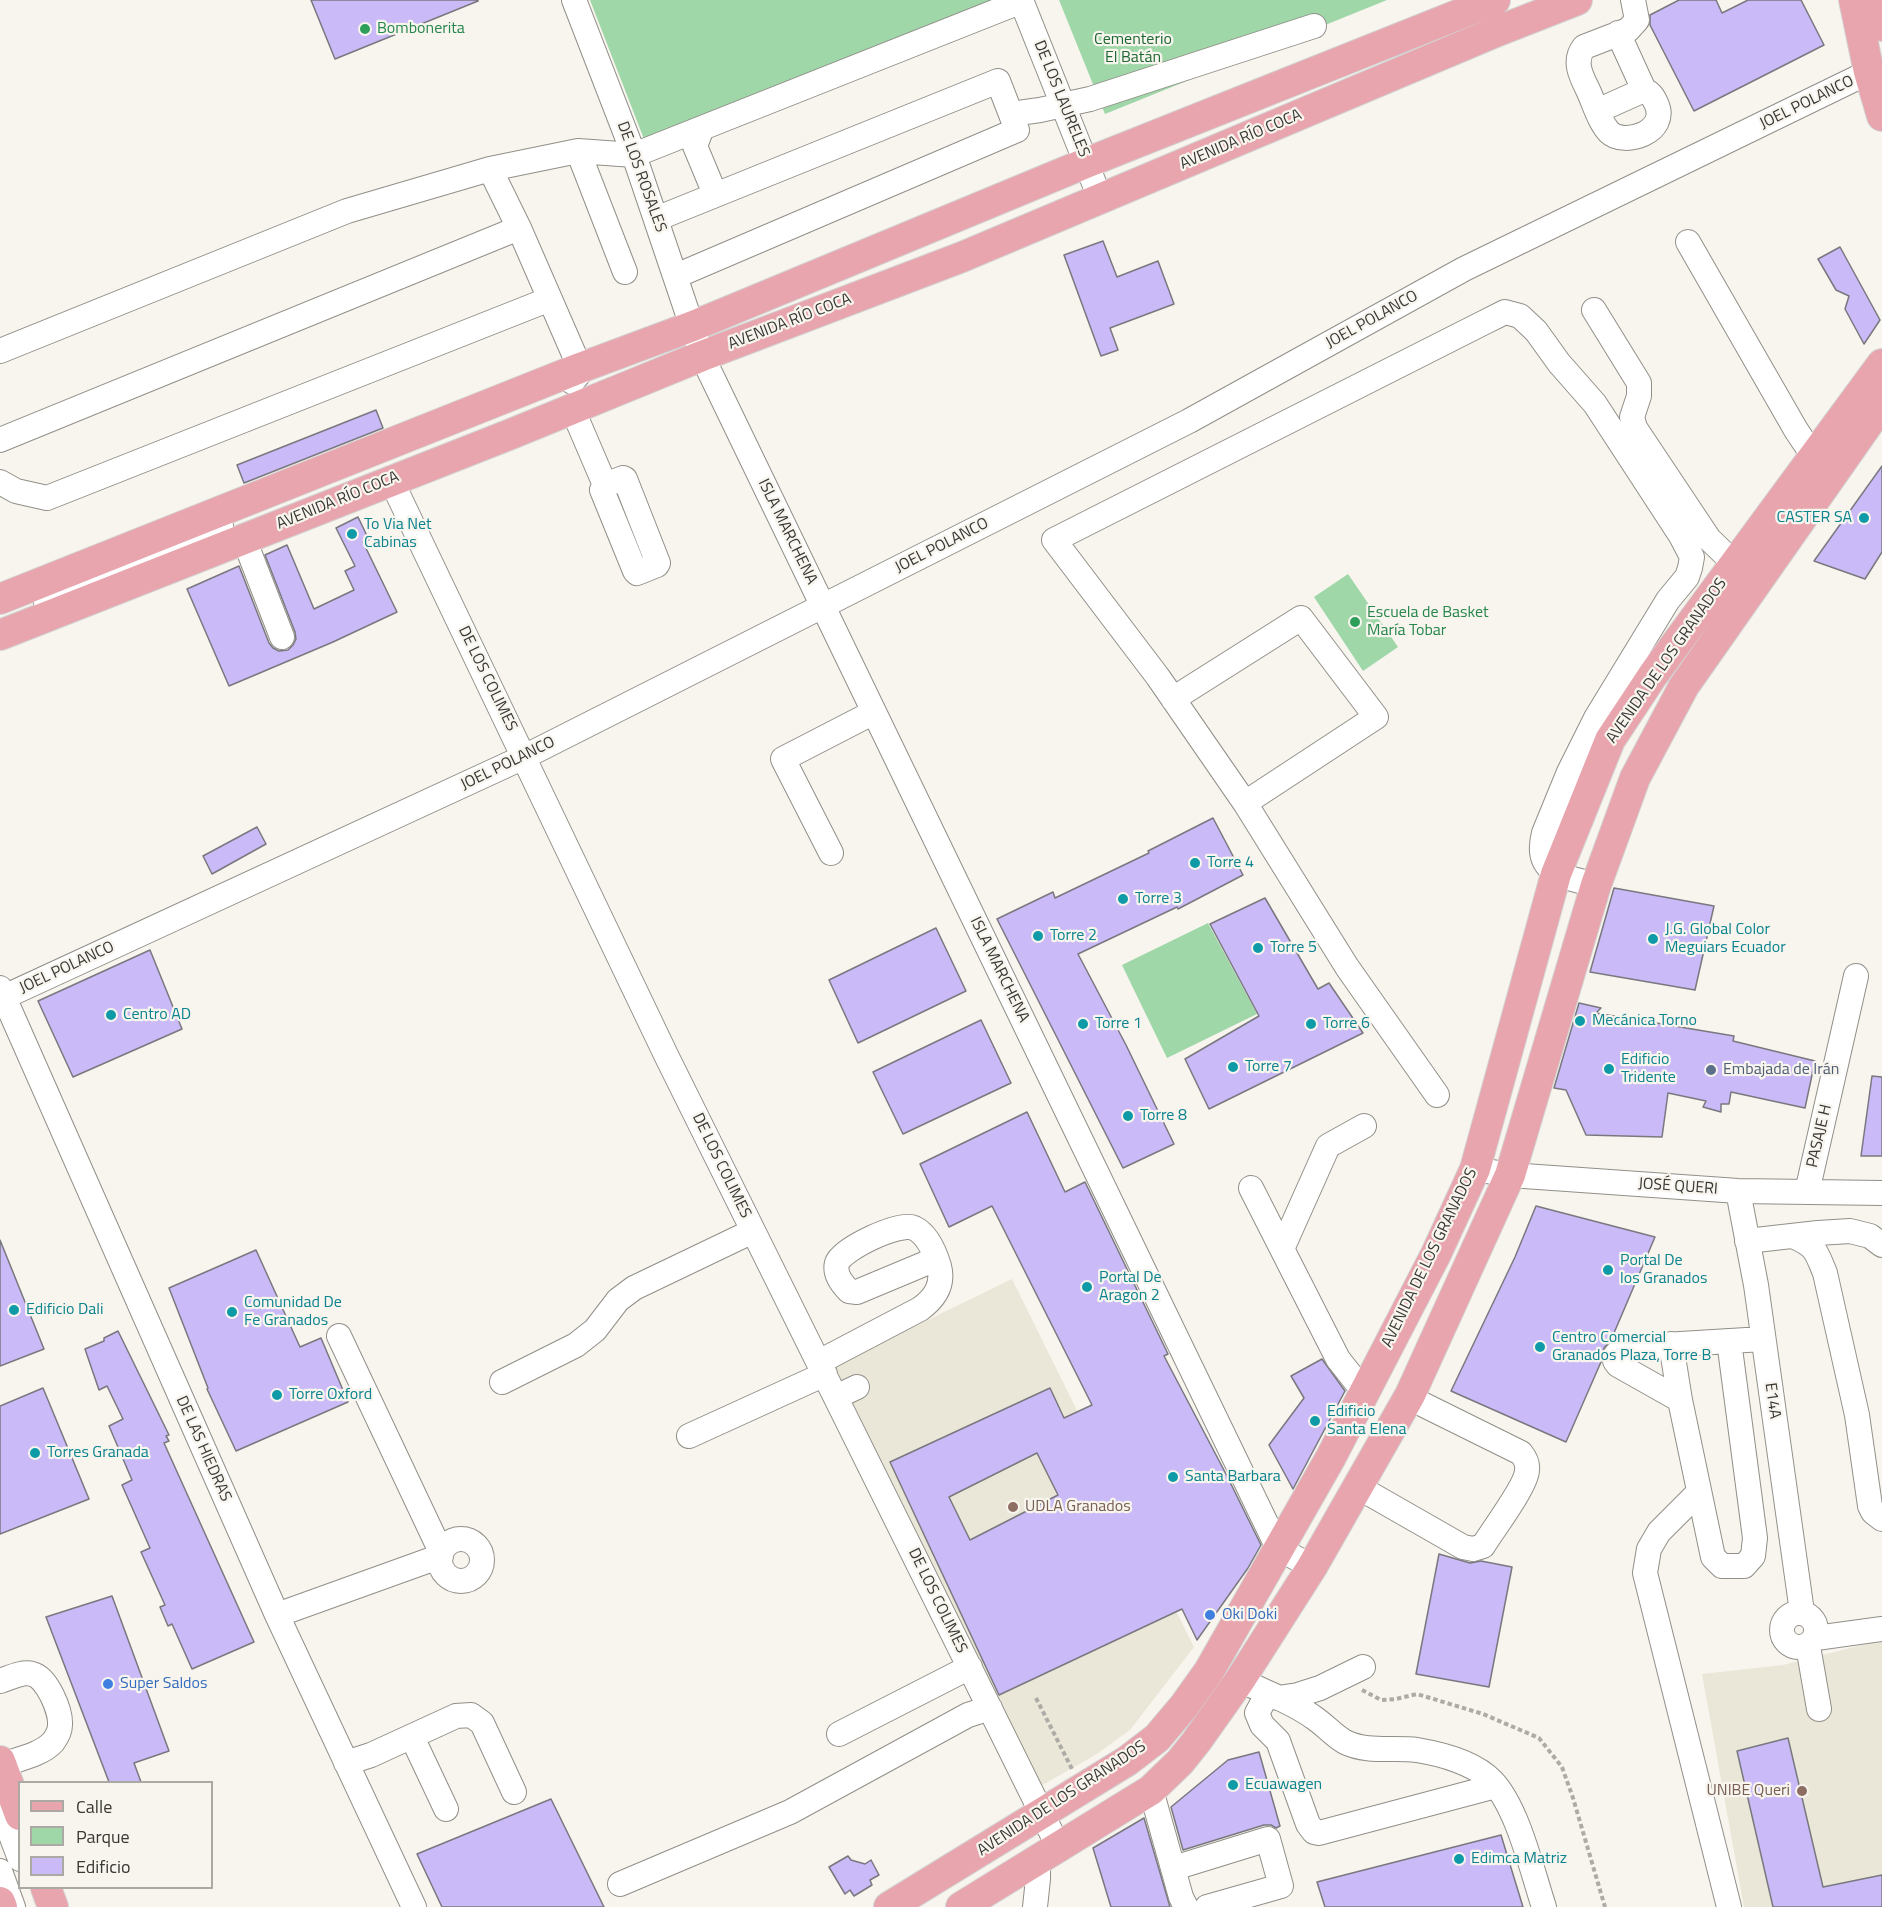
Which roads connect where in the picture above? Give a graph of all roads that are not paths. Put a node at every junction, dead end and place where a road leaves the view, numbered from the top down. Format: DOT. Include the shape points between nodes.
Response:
graph roads {
  1 [pos="574,0"];
  2 [pos="1021,0"];
  3 [pos="1577,0"];
  4 [pos="1633,0"];
  5 [pos="1854,0"];
  6 [pos="1875,0"];
  7 [pos="1485,2"];
  8 [pos="1314,26"];
  9 [pos="1882,26"];
  10 [pos="1618,33"];
  11 [pos="1869,72"];
  12 [pos="1644,90"];
  13 [pos="1064,105"];
  14 [pos="1597,111"];
  15 [pos="1011,114"];
  16 [pos="1882,116"];
  17 [pos="702,128"];
  18 [pos="578,151"];
  19 [pos="634,155"];
  20 [pos="1086,163"];
  21 [pos="490,169"];
  22 [pos="716,194"];
  23 [pos="1100,198"];
  24 [pos="656,219"];
  25 [pos="519,228"];
  26 [pos="1688,242"];
  27 [pos="625,272"];
  28 [pos="676,276"];
  29 [pos="550,299"];
  30 [pos="1594,310"];
  31 [pos="693,326"];
  32 [pos="0,351"];
  33 [pos="702,356"];
  34 [pos="1882,364"];
  35 [pos="580,368"];
  36 [pos="1882,404"];
  37 [pos="572,408"];
  38 [pos="1882,426"];
  39 [pos="0,440"];
  40 [pos="1814,457"];
  41 [pos="391,480"];
  42 [pos="0,482"];
  43 [pos="605,485"];
  44 [pos="243,538"];
  45 [pos="1735,564"];
  46 [pos="0,599"];
  47 [pos="823,606"];
  48 [pos="0,622"];
  49 [pos="1726,625"];
  50 [pos="0,635"];
  51 [pos="282,637"];
  52 [pos="1173,699"];
  53 [pos="874,712"];
  54 [pos="524,757"];
  55 [pos="1245,803"];
  56 [pos="831,853"];
  57 [pos="1556,874"];
  58 [pos="1596,885"];
  59 [pos="1856,976"];
  60 [pos="2,992"];
  61 [pos="1437,1095"];
  62 [pos="1364,1126"];
  63 [pos="1475,1169"];
  64 [pos="1510,1175"];
  65 [pos="1251,1188"];
  66 [pos="1738,1191"];
  67 [pos="1807,1192"];
  68 [pos="1882,1193"];
  69 [pos="753,1231"];
  70 [pos="1795,1237"];
  71 [pos="1747,1241"];
  72 [pos="1882,1245"];
  73 [pos="1282,1249"];
  74 [pos="936,1258"];
  75 [pos="339,1336"];
  76 [pos="1763,1339"];
  77 [pos="1729,1341"];
  78 [pos="1671,1344"];
  79 [pos="822,1368"];
  80 [pos="502,1382"];
  81 [pos="1365,1392"];
  82 [pos="1410,1395"];
  83 [pos="1680,1400"];
  84 [pos="689,1436"];
  85 [pos="1358,1487"];
  86 [pos="1699,1492"];
  87 [pos="1882,1519"];
  88 [pos="1278,1548"];
  89 [pos="1312,1568"];
  90 [pos="277,1615"];
  91 [pos="1882,1629"];
  92 [pos="1812,1642"];
  93 [pos="970,1667"];
  94 [pos="1361,1677"];
  95 [pos="1240,1680"];
  96 [pos="0,1681"];
  97 [pos="1273,1696"];
  98 [pos="990,1707"];
  99 [pos="1819,1709"];
  100 [pos="839,1734"];
  101 [pos="412,1737"];
  102 [pos="1,1763"];
  103 [pos="346,1763"];
  104 [pos="1496,1786"];
  105 [pos="1151,1790"];
  106 [pos="514,1792"];
  107 [pos="0,1806"];
  108 [pos="446,1809"];
  109 [pos="18,1810"];
  110 [pos="1042,1813"];
  111 [pos="18,1854"];
  112 [pos="1048,1854"];
  113 [pos="1174,1868"];
  114 [pos="0,1870"];
  115 [pos="620,1884"];
  116 [pos="31,1889"];
  117 [pos="47,1889"];
  118 [pos="0,1902"];
  119 [pos="2,1907"];
  120 [pos="13,1907"];
  121 [pos="38,1907"];
  122 [pos="53,1907"];
  123 [pos="414,1907"];
  124 [pos="889,1907"];
  125 [pos="962,1907"];
  126 [pos="1035,1907"];
  127 [pos="1186,1907"];
  128 [pos="1207,1907"];
  129 [pos="1544,1907"];
  130 [pos="1730,1907"];
  1 -- 19 [label="street, DE LOS ROSALES"];
  2 -- 13 [label="street, DE LOS LAURELES"];
  2 -- 17 [label="street"];
  3 -- 23 [label="main road, AVENIDA RÍO COCA"];
  4 -- 10 [label="street" via="1637,20 1628,30"];
  5 -- 11 [label="main road"];
  6 -- 9 [label="main road"];
  7 -- 20 [label="main road, AVENIDA RÍO COCA"];
  8 -- 13 [label="street"];
  10 -- 12 [label="street"];
  10 -- 14 [label="street" via="1584,47 1577,62"];
  11 -- 16 [label="main road"];
  11 -- 47 [label="street, JOEL POLANCO" via="1464,269 1189,421"];
  12 -- 14 [label="street"];
  12 -- 14 [label="street" via="1658,106 1660,118 1651,130 1625,139 1614,136"];
  13 -- 15 [label="street"];
  13 -- 20 [label="street, DE LOS LAURELES"];
  15 -- 22 [label="street" via="998,81"];
  15 -- 28 [label="street" via="1017,130"];
  17 -- 19 [label="street"];
  17 -- 22 [label="street" via="695,146"];
  18 -- 19 [label="street"];
  18 -- 21 [label="street"];
  18 -- 27 [label="street"];
  19 -- 24 [label="street, DE LOS ROSALES"];
  20 -- 23 [label="street, DE LOS LAURELES"];
  20 -- 31 [label="main road, AVENIDA RÍO COCA"];
  21 -- 25 [label="street"];
  21 -- 32 [label="street" via="347,211"];
  22 -- 24 [label="street"];
  23 -- 33 [label="main road, AVENIDA RÍO COCA" via="962,257"];
  24 -- 28 [label="street, DE LOS ROSALES"];
  25 -- 29 [label="street"];
  25 -- 39 [label="street"];
  26 -- 40 [label="street"];
  28 -- 31 [label="street, DE LOS ROSALES"];
  29 -- 35 [label="street"];
  29 -- 42 [label="street" via="47,498 16,491"];
  30 -- 45 [label="street" via="1639,383 1640,396 1632,417 1635,428 1709,539"];
  31 -- 33 [label="street, DE LOS ROSALES"];
  31 -- 35 [label="main road, AVENIDA RÍO COCA"];
  33 -- 37 [label="main road, AVENIDA RÍO COCA"];
  33 -- 47 [label="street, ISLA MARCHENA"];
  34 -- 40 [label="main road, AVENIDA DE LOS GRANADOS"];
  35 -- 46 [label="main road, AVENIDA RÍO COCA"];
  35 -- 48 [label="street" via="574,381 319,484"];
  36 -- 49 [label="main road, AVENIDA DE LOS GRANADOS"];
  37 -- 41 [label="main road, AVENIDA RÍO COCA"];
  37 -- 43 [label="street"];
  38 -- 49 [label="main road" via="1766,593"];
  40 -- 45 [label="main road, AVENIDA DE LOS GRANADOS"];
  41 -- 44 [label="main road, AVENIDA RÍO COCA"];
  41 -- 54 [label="street, DE LOS COLIMES"];
  44 -- 50 [label="main road, AVENIDA RÍO COCA"];
  44 -- 51 [label="street"];
  45 -- 57 [label="main road, AVENIDA DE LOS GRANADOS" via="1610,740"];
  47 -- 53 [label="street, ISLA MARCHENA"];
  47 -- 54 [label="street, JOEL POLANCO"];
  49 -- 58 [label="main road, AVENIDA DE LOS GRANADOS" via="1684,686 1635,778"];
  52 -- 55 [label="street"];
  52 -- 55 [label="street" via="1301,618 1376,717"];
  52 -- 57 [label="street" via="1054,540 1505,312 1520,316 1594,404 1692,557 1686,577 1596,718 1569,772 1542,841 1542,853"];
  53 -- 56 [label="street" via="783,759"];
  53 -- 88 [label="street, ISLA MARCHENA"];
  54 -- 60 [label="street, JOEL POLANCO"];
  54 -- 69 [label="street, DE LOS COLIMES"];
  55 -- 61 [label="street" via="1347,967"];
  57 -- 58 [label="street"];
  57 -- 63 [label="main road, AVENIDA DE LOS GRANADOS"];
  58 -- 64 [label="main road, AVENIDA DE LOS GRANADOS"];
  59 -- 67 [label="street, PASAJE H"];
  60 -- 90 [label="street, DE LAS HIEDRAS"];
  62 -- 73 [label="street" via="1328,1146"];
  63 -- 64 [label="street, JOSÉ QUERI"];
  63 -- 81 [label="main road, AVENIDA DE LOS GRANADOS"];
  64 -- 66 [label="street, JOSÉ QUERI"];
  64 -- 82 [label="main road, AVENIDA DE LOS GRANADOS"];
  65 -- 73 [label="street"];
  66 -- 67 [label="street, JOSÉ QUERI"];
  66 -- 71 [label="street, E14A"];
  67 -- 68 [label="street, JOSÉ QUERI"];
  69 -- 79 [label="street, DE LOS COLIMES"];
  69 -- 80 [label="street" via="634,1288 576,1345"];
  70 -- 71 [label="street"];
  70 -- 72 [label="street" via="1850,1232 1870,1236"];
  70 -- 87 [label="street" via="1809,1244 1825,1273 1857,1415 1870,1506"];
  71 -- 76 [label="street, E14A"];
  73 -- 81 [label="street" via="1338,1359"];
  74 -- 79 [label="street" via="941,1278 930,1301"];
  75 -- 90 [label="street" via="441,1554"];
  76 -- 77 [label="street"];
  76 -- 92 [label="street, E14A" via="1802,1612 1791,1614 1783,1622 1782,1633 1787,1643 1797,1648"];
  77 -- 78 [label="street"];
  77 -- 86 [label="street" via="1755,1538 1753,1556 1744,1566 1722,1566 1713,1557"];
  78 -- 83 [label="street"];
  78 -- 83 [label="street" via="1631,1347 1619,1351 1615,1361"];
  79 -- 84 [label="street"];
  79 -- 93 [label="street, DE LOS COLIMES" via="847,1392"];
  81 -- 88 [label="main road, AVENIDA DE LOS GRANADOS"];
  82 -- 85 [label="main road, AVENIDA DE LOS GRANADOS"];
  82 -- 85 [label="street" via="1521,1453 1528,1471 1522,1485 1483,1546 1473,1549"];
  83 -- 86 [label="street"];
  85 -- 89 [label="main road, AVENIDA DE LOS GRANADOS"];
  86 -- 130 [label="street" via="1659,1532 1649,1549 1645,1573"];
  88 -- 89 [label="street"];
  88 -- 110 [label="main road, AVENIDA DE LOS GRANADOS" via="1209,1671 1184,1706 1127,1761"];
  89 -- 95 [label="main road, AVENIDA DE LOS GRANADOS"];
  90 -- 103 [label="street, DE LAS HIEDRAS"];
  91 -- 92 [label="street"];
  92 -- 99 [label="street"];
  93 -- 98 [label="street, DE LOS COLIMES"];
  93 -- 100 [label="street"];
  94 -- 97 [label="street" via="1298,1695"];
  95 -- 97 [label="street"];
  95 -- 105 [label="main road, AVENIDA DE LOS GRANADOS" via="1191,1749"];
  96 -- 102 [label="street" via="32,1673 41,1679 59,1711 60,1727 46,1748"];
  97 -- 104 [label="street" via="1314,1717 1346,1742 1375,1749 1439,1754 1467,1764"];
  97 -- 104 [label="street" via="1257,1713 1258,1717 1278,1741 1314,1832"];
  98 -- 110 [label="street, DE LOS COLIMES"];
  98 -- 115 [label="street" via="968,1715 790,1812"];
  101 -- 103 [label="street"];
  101 -- 106 [label="street" via="456,1716 471,1715 482,1723"];
  101 -- 108 [label="street"];
  102 -- 109 [label="main road"];
  103 -- 123 [label="street, DE LAS HIEDRAS"];
  104 -- 129 [label="street" via="1515,1817"];
  105 -- 112 [label="main road, AVENIDA DE LOS GRANADOS"];
  105 -- 113 [label="street"];
  107 -- 111 [label="street"];
  110 -- 112 [label="street, DE LOS COLIMES"];
  110 -- 124 [label="main road, AVENIDA DE LOS GRANADOS"];
  112 -- 125 [label="main road, AVENIDA DE LOS GRANADOS"];
  112 -- 126 [label="street" via="1038,1879"];
  113 -- 127 [label="street"];
  113 -- 128 [label="street" via="1268,1839 1281,1886"];
  114 -- 120 [label="street"];
  116 -- 121 [label="street"];
  117 -- 122 [label="main road"];
  118 -- 119 [label="main road"];
}
